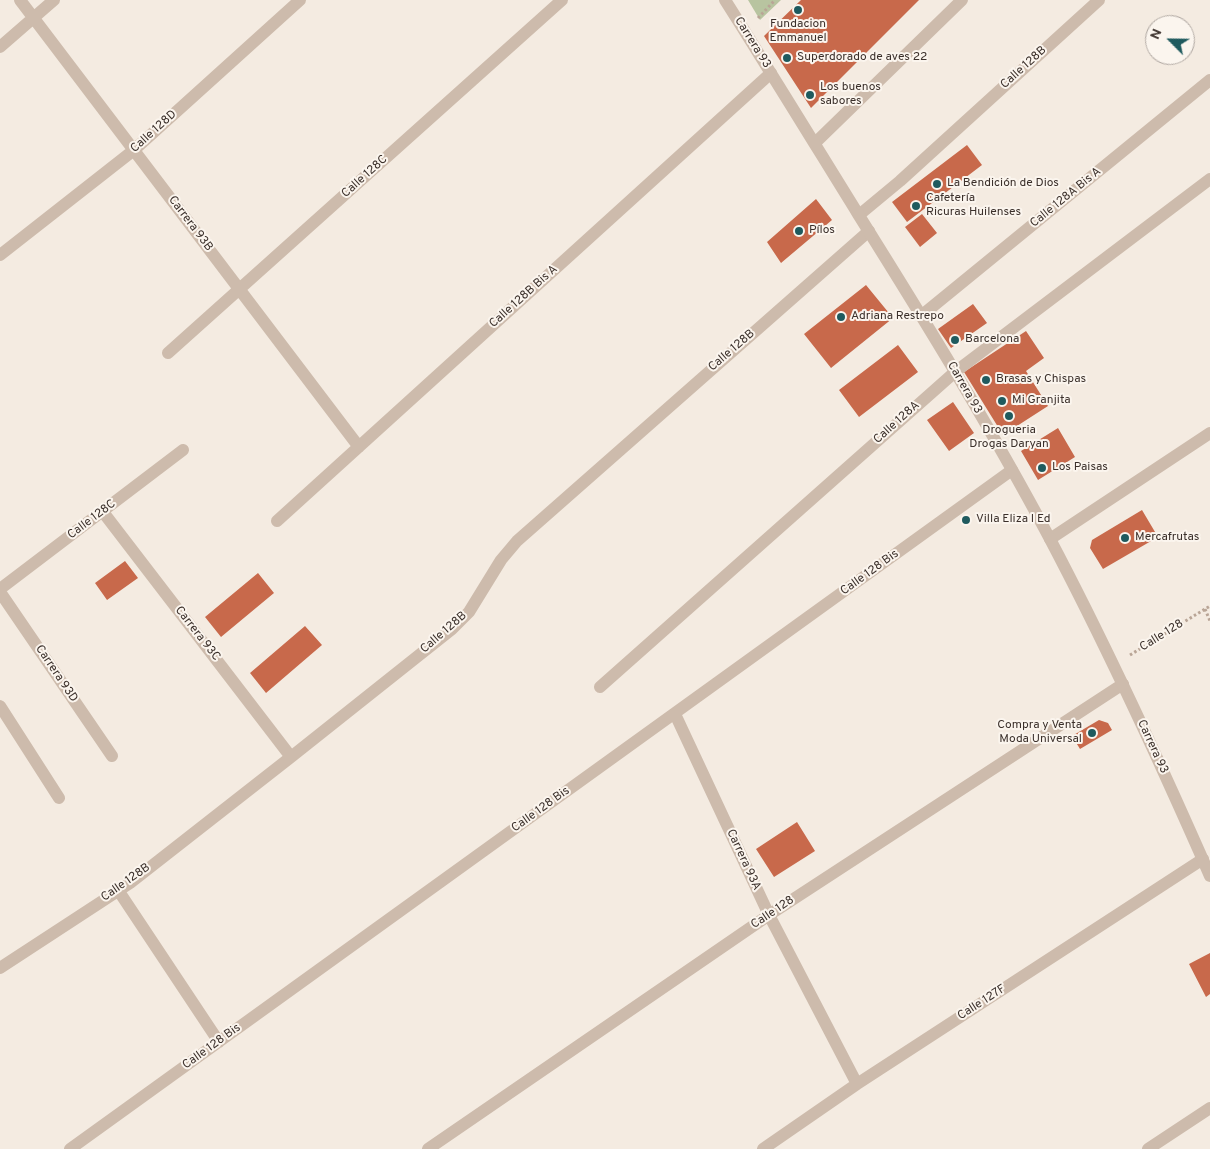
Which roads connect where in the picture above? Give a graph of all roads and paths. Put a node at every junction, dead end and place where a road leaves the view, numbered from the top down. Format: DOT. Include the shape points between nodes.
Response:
graph roads {
  1 [pos="20,0"];
  2 [pos="54,0"];
  3 [pos="300,0"];
  4 [pos="562,0"];
  5 [pos="725,0"];
  6 [pos="775,0"];
  7 [pos="962,0"];
  8 [pos="1099,0"];
  9 [pos="34,18"];
  10 [pos="745,31"];
  11 [pos="0,47"];
  12 [pos="771,73"];
  13 [pos="1210,80"];
  14 [pos="814,142"];
  15 [pos="134,150"];
  16 [pos="1210,179"];
  17 [pos="859,215"];
  18 [pos="869,231"];
  19 [pos="0,255"];
  20 [pos="240,290"];
  21 [pos="921,316"];
  22 [pos="168,352"];
  23 [pos="955,372"];
  24 [pos="1210,433"];
  25 [pos="359,447"];
  26 [pos="183,450"];
  27 [pos="1012,470"];
  28 [pos="103,512"];
  29 [pos="277,521"];
  30 [pos="1050,539"];
  31 [pos="0,591"];
  32 [pos="1210,606"];
  33 [pos="1205,609"];
  34 [pos="1210,620"];
  35 [pos="1113,665"];
  36 [pos="1123,684"];
  37 [pos="600,687"];
  38 [pos="0,706"];
  39 [pos="674,714"];
  40 [pos="112,756"];
  41 [pos="292,757"];
  42 [pos="59,798"];
  43 [pos="1203,859"];
  44 [pos="1210,876"];
  45 [pos="118,890"];
  46 [pos="769,915"];
  47 [pos="0,968"];
  48 [pos="219,1042"];
  49 [pos="857,1084"];
  50 [pos="1210,1108"];
  51 [pos="70,1149"];
  52 [pos="428,1149"];
  53 [pos="763,1149"];
  54 [pos="1148,1149"];
  1 -- 9 [label="street, Carrera 93B"];
  2 -- 9 [label="street"];
  3 -- 15 [label="street, Calle 128D"];
  4 -- 20 [label="street, Calle 128C"];
  5 -- 10 [label="street, Carrera 93"];
  6 -- 10 [label="path"];
  7 -- 14 [label="street"];
  8 -- 17 [label="street, Calle 128B"];
  9 -- 11 [label="street"];
  9 -- 15 [label="street, Carrera 93B"];
  10 -- 12 [label="street, Carrera 93"];
  12 -- 14 [label="street, Carrera 93"];
  12 -- 25 [label="street, Calle 128B Bis A"];
  13 -- 21 [label="street, Calle 128A Bis A"];
  14 -- 17 [label="street, Carrera 93"];
  15 -- 19 [label="street, Calle 128D"];
  15 -- 20 [label="street, Carrera 93B"];
  16 -- 23 [label="street, Calle 128A"];
  17 -- 18 [label="street, Carrera 93"];
  18 -- 21 [label="street, Carrera 93"];
  18 -- 41 [label="street, Calle 128B" via="517,541 501,560 469,612 452,629"];
  20 -- 22 [label="street, Calle 128C"];
  20 -- 25 [label="street, Carrera 93B"];
  21 -- 23 [label="street, Carrera 93"];
  23 -- 27 [label="street, Carrera 93"];
  23 -- 37 [label="street, Calle 128A"];
  24 -- 30 [label="street"];
  25 -- 29 [label="street, Calle 128B Bis A"];
  26 -- 28 [label="street, Calle 128C"];
  27 -- 30 [label="street, Carrera 93"];
  27 -- 39 [label="street, Calle 128 Bis"];
  28 -- 31 [label="street, Calle 128C"];
  28 -- 41 [label="street, Carrera 93C"];
  30 -- 35 [label="street, Carrera 93"];
  31 -- 40 [label="street, Carrera 93D"];
  32 -- 33 [label="path, Calle 128"];
  33 -- 34 [label="path"];
  33 -- 35 [label="path, Calle 128"];
  35 -- 36 [label="street, Carrera 93"];
  36 -- 43 [label="street, Carrera 93"];
  36 -- 46 [label="street, Calle 128"];
  38 -- 42 [label="street"];
  39 -- 46 [label="street, Carrera 93A"];
  39 -- 48 [label="street, Calle 128 Bis"];
  41 -- 45 [label="street, Calle 128B"];
  43 -- 44 [label="street, Carrera 93"];
  43 -- 49 [label="street, Calle 127F"];
  45 -- 47 [label="street, Calle 128B"];
  45 -- 48 [label="street"];
  46 -- 49 [label="street, Carrera 93A"];
  46 -- 52 [label="street, Calle 128"];
  48 -- 51 [label="street, Calle 128 Bis"];
  49 -- 53 [label="street, Calle 127F"];
  50 -- 54 [label="street"];
}
